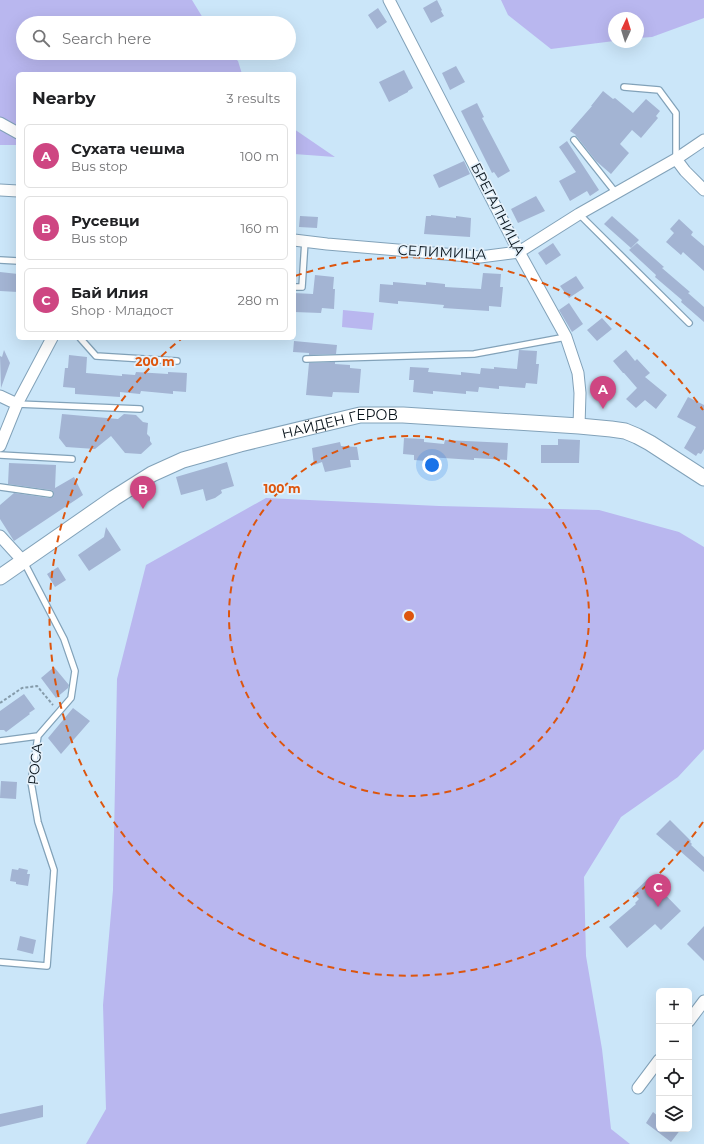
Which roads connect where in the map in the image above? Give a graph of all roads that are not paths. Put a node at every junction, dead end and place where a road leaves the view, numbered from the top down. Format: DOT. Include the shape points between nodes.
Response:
graph roads {
  1 [pos="389,0"];
  2 [pos="624,87"];
  3 [pos="0,123"];
  4 [pos="16,131"];
  5 [pos="574,140"];
  6 [pos="704,140"];
  7 [pos="676,160"];
  8 [pos="0,190"];
  9 [pos="704,190"];
  10 [pos="16,191"];
  11 [pos="616,193"];
  12 [pos="580,214"];
  13 [pos="300,241"];
  14 [pos="520,252"];
  15 [pos="0,260"];
  16 [pos="16,261"];
  17 [pos="296,287"];
  18 [pos="689,323"];
  19 [pos="566,337"];
  20 [pos="51,340"];
  21 [pos="82,340"];
  22 [pos="306,359"];
  23 [pos="177,361"];
  24 [pos="0,396"];
  25 [pos="17,404"];
  26 [pos="140,409"];
  27 [pos="579,426"];
  28 [pos="0,446"];
  29 [pos="0,455"];
  30 [pos="72,459"];
  31 [pos="704,478"];
  32 [pos="0,487"];
  33 [pos="50,494"];
  34 [pos="0,536"];
  35 [pos="23,561"];
  36 [pos="0,577"];
  37 [pos="38,736"];
  38 [pos="0,741"];
  39 [pos="0,962"];
  40 [pos="704,1002"];
  41 [pos="692,1017"];
  42 [pos="656,1064"];
  43 [pos="638,1088"];
  1 -- 14 [label="street, БРЕГАЛНИЦА"];
  2 -- 7 [label="lane" via="659,90 676,113"];
  3 -- 4 [label="street"];
  5 -- 11 [label="lane"];
  6 -- 7 [label="street, СЕЛИМИЦА"];
  7 -- 9 [label="street"];
  7 -- 11 [label="street, СЕЛИМИЦА"];
  8 -- 10 [label="street"];
  11 -- 12 [label="street, СЕЛИМИЦА"];
  12 -- 14 [label="street, СЕЛИМИЦА"];
  12 -- 18 [label="lane"];
  13 -- 14 [label="street, СЕЛИМИЦА" via="480,257"];
  13 -- 17 [label="lane" via="302,287"];
  14 -- 19 [label="street, БРЕГАЛНИЦА"];
  15 -- 16 [label="lane"];
  19 -- 22 [label="lane" via="474,354"];
  19 -- 27 [label="street, БРЕГАЛНИЦА" via="578,373"];
  20 -- 25 [label="street"];
  21 -- 23 [label="lane" via="96,356"];
  24 -- 25 [label="street"];
  25 -- 26 [label="lane"];
  25 -- 28 [label="street"];
  27 -- 31 [label="street, НАЙДЕН ГЕРОВ" via="625,431"];
  27 -- 35 [label="street, НАЙДЕН ГЕРОВ" via="403,415 360,415 240,444 183,460 152,474"];
  29 -- 30 [label="lane"];
  32 -- 33 [label="lane"];
  34 -- 35 [label="street"];
  35 -- 36 [label="street, НАЙДЕН ГЕРОВ"];
  35 -- 37 [label="lane, РОСА" via="64,639 75,671 71,698"];
  37 -- 38 [label="lane"];
  37 -- 39 [label="lane, РОСА" via="31,782 38,822 54,870 47,966"];
  40 -- 41 [label="street"];
  42 -- 43 [label="street"];
}
